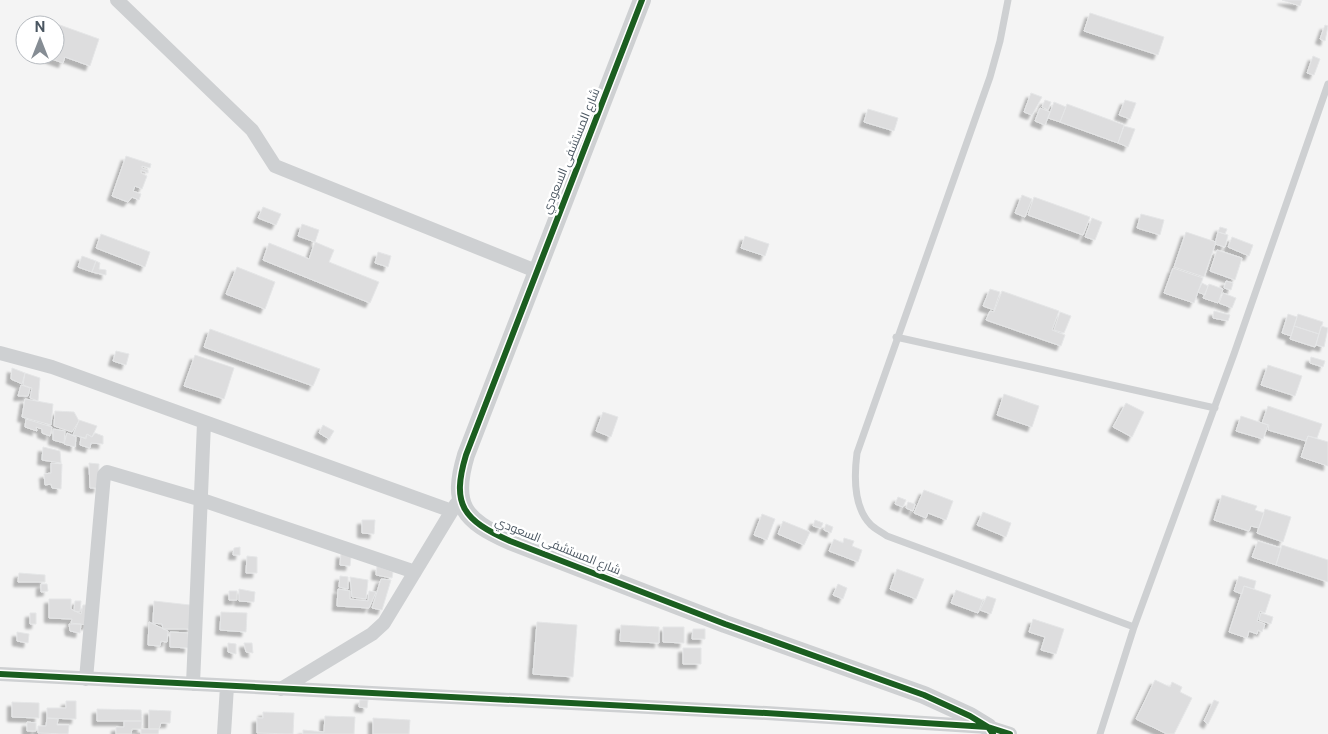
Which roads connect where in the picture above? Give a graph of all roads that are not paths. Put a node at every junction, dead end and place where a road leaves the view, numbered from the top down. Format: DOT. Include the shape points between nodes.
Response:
graph roads {
  1 [pos="118,0"];
  2 [pos="642,0"];
  3 [pos="1008,0"];
  4 [pos="1328,84"];
  5 [pos="536,271"];
  6 [pos="896,337"];
  7 [pos="0,353"];
  8 [pos="1215,408"];
  9 [pos="204,422"];
  10 [pos="202,500"];
  11 [pos="456,505"];
  12 [pos="415,572"];
  13 [pos="1134,627"];
  14 [pos="0,674"];
  15 [pos="86,679"];
  16 [pos="192,684"];
  17 [pos="227,686"];
  18 [pos="281,688"];
  19 [pos="990,730"];
  20 [pos="224,734"];
  21 [pos="1010,734"];
  22 [pos="1100,734"];
  1 -- 5 [label="street" via="252,130 275,166"];
  2 -- 5 [label="street, شارع المستشفى السعودي"];
  3 -- 6 [label="lane" via="990,77"];
  4 -- 8 [label="lane"];
  5 -- 11 [label="street, شارع المستشفى السعودي" via="466,455"];
  6 -- 8 [label="lane"];
  6 -- 13 [label="lane" via="857,453 854,475 860,507 871,524 887,536"];
  7 -- 9 [label="street" via="52,367"];
  8 -- 13 [label="lane"];
  9 -- 10 [label="street"];
  9 -- 11 [label="street"];
  10 -- 12 [label="street"];
  10 -- 15 [label="street" via="107,472 104,475"];
  10 -- 16 [label="street"];
  11 -- 12 [label="street"];
  11 -- 19 [label="street, شارع المستشفى السعودي" via="477,523 503,538 725,624 924,695 970,716"];
  12 -- 18 [label="street" via="384,623 372,634"];
  13 -- 22 [label="lane"];
  14 -- 15 [label="street"];
  15 -- 16 [label="street"];
  16 -- 17 [label="street"];
  17 -- 18 [label="street"];
  17 -- 20 [label="street"];
  18 -- 19 [label="street" via="766,712"];
  19 -- 21 [label="street"];
}
